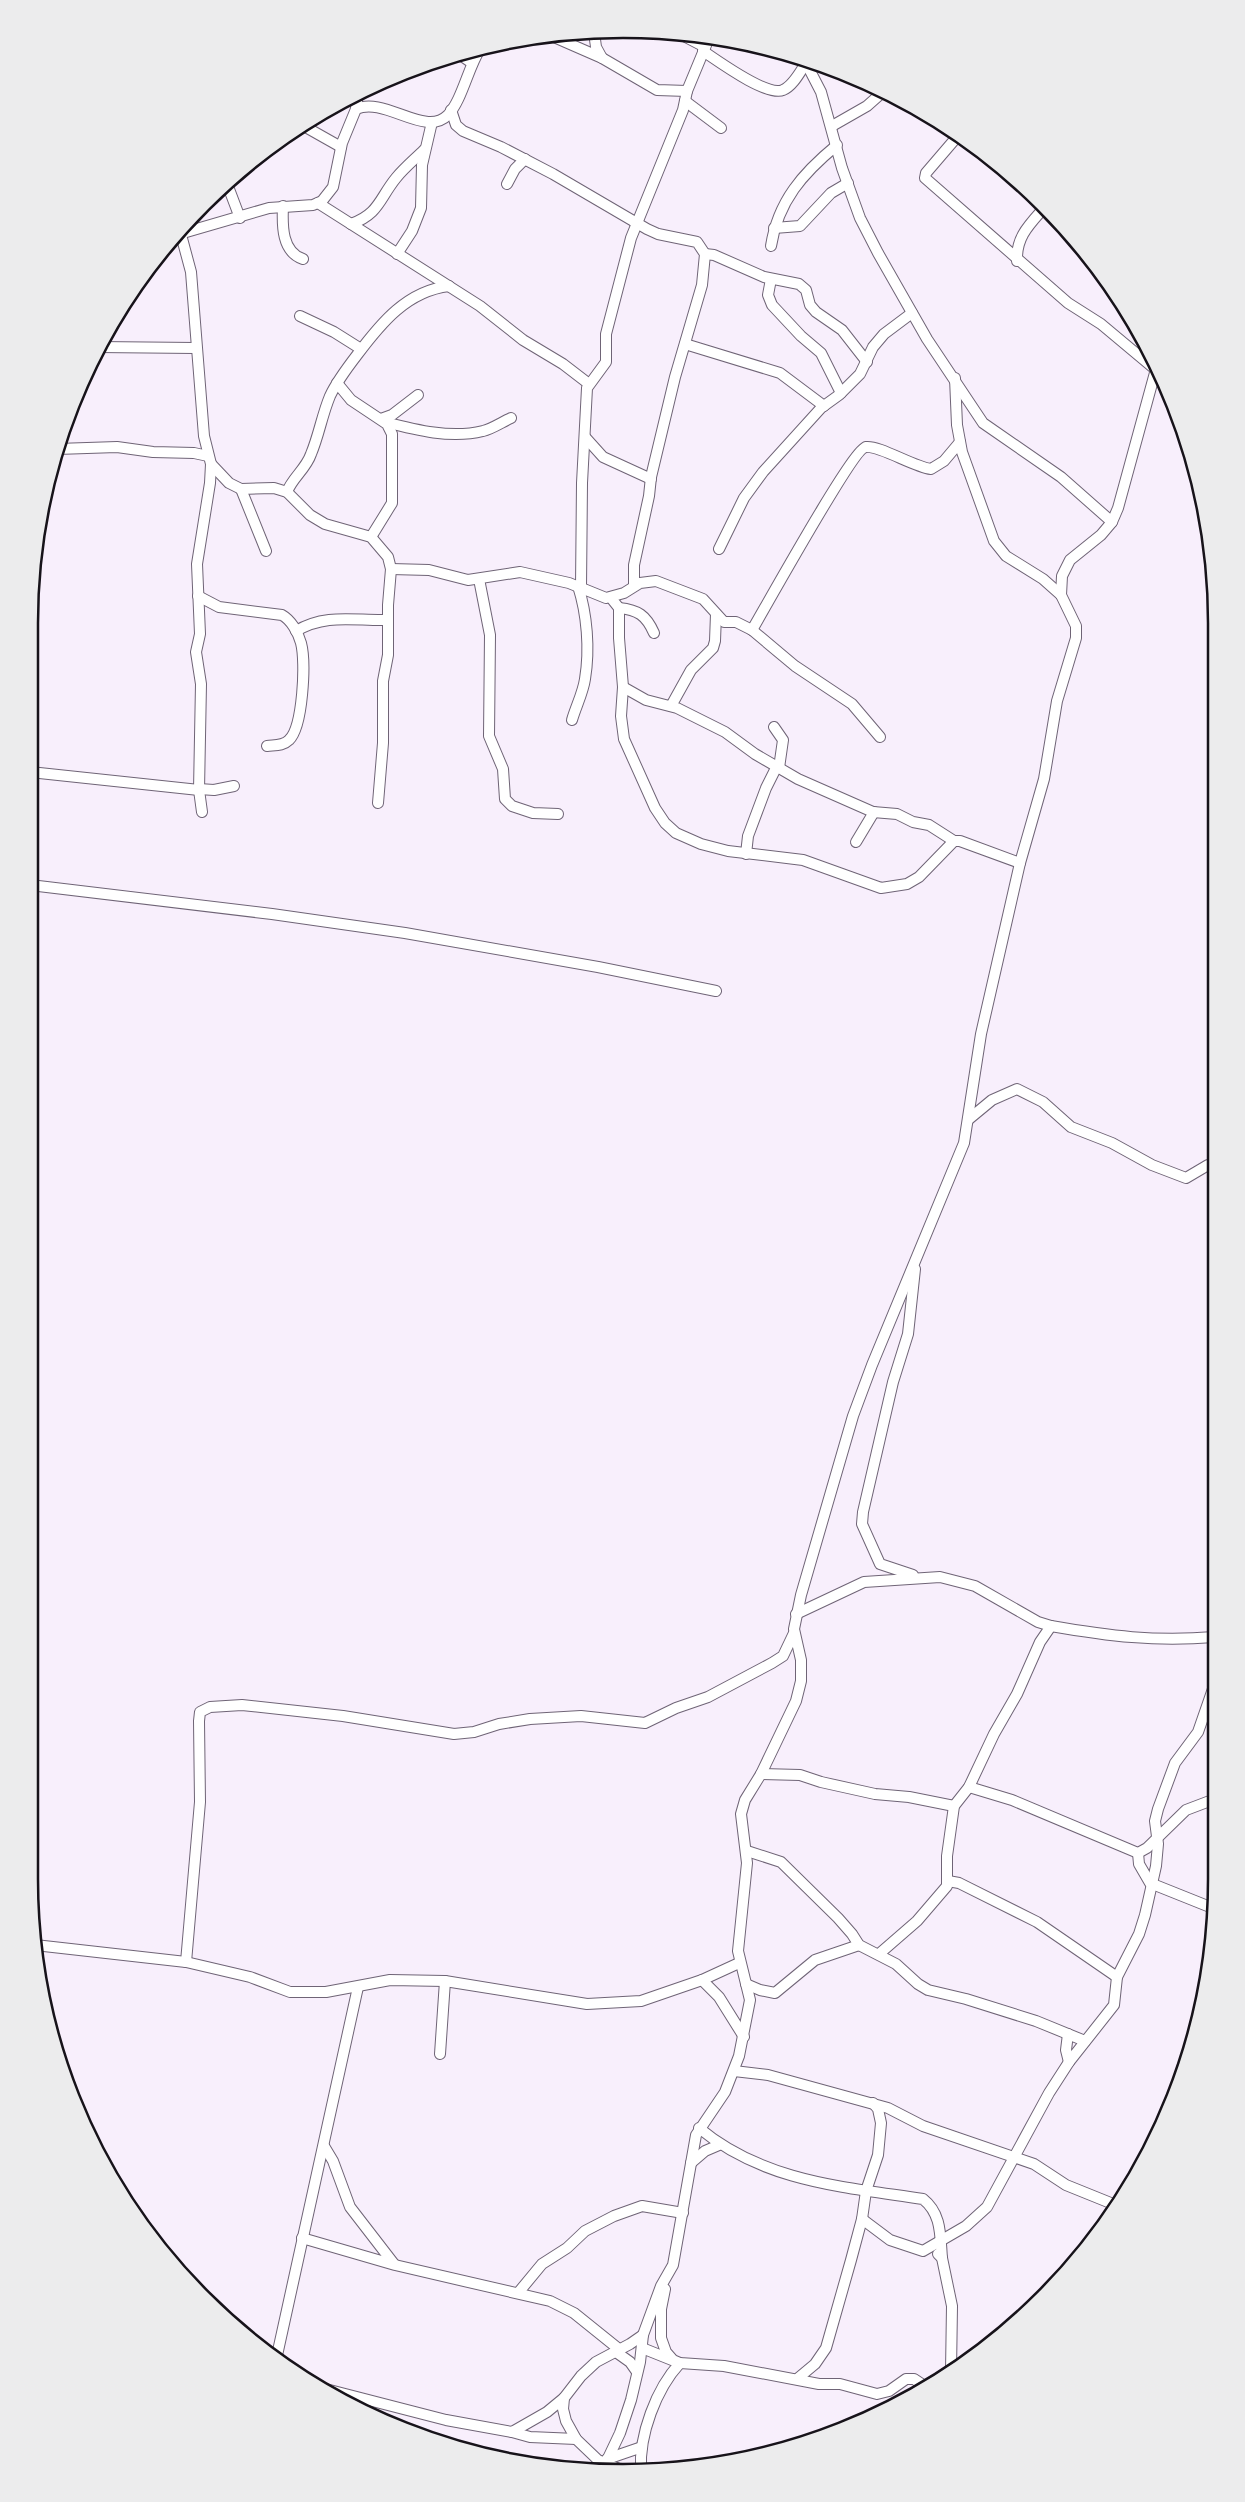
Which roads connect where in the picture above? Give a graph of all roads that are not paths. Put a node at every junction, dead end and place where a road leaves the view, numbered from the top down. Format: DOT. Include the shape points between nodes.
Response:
graph roads {
  1 [pos="595,39"];
  2 [pos="563,41"];
  3 [pos="706,46"];
  4 [pos="476,56"];
  5 [pos="602,58"];
  6 [pos="466,59"];
  7 [pos="472,63"];
  8 [pos="802,66"];
  9 [pos="809,68"];
  10 [pos="686,96"];
  11 [pos="878,96"];
  12 [pos="357,102"];
  13 [pos="356,109"];
  14 [pos="451,110"];
  15 [pos="432,122"];
  16 [pos="832,126"];
  17 [pos="721,128"];
  18 [pos="309,129"];
  19 [pos="954,140"];
  20 [pos="837,145"];
  21 [pos="341,147"];
  22 [pos="424,150"];
  23 [pos="525,159"];
  24 [pos="848,183"];
  25 [pos="507,184"];
  26 [pos="229,190"];
  27 [pos="318,203"];
  28 [pos="283,206"];
  29 [pos="1040,213"];
  30 [pos="240,218"];
  31 [pos="637,222"];
  32 [pos="351,224"];
  33 [pos="774,228"];
  34 [pos="189,231"];
  35 [pos="181,239"];
  36 [pos="771,246"];
  37 [pos="397,254"];
  38 [pos="705,254"];
  39 [pos="303,259"];
  40 [pos="1017,261"];
  41 [pos="771,278"];
  42 [pos="449,286"];
  43 [pos="912,313"];
  44 [pos="300,316"];
  45 [pos="685,344"];
  46 [pos="107,347"];
  47 [pos="196,348"];
  48 [pos="361,349"];
  49 [pos="1145,361"];
  50 [pos="867,362"];
  51 [pos="955,378"];
  52 [pos="1154,379"];
  53 [pos="337,383"];
  54 [pos="588,384"];
  55 [pos="841,394"];
  56 [pos="418,395"];
  57 [pos="824,406"];
  58 [pos="511,418"];
  59 [pos="383,421"];
  60 [pos="585,437"];
  61 [pos="960,442"];
  62 [pos="64,449"];
  63 [pos="209,460"];
  64 [pos="651,479"];
  65 [pos="241,488"];
  66 [pos="287,492"];
  67 [pos="1112,522"];
  68 [pos="371,536"];
  69 [pos="719,549"];
  70 [pos="266,551"];
  71 [pos="391,569"];
  72 [pos="479,579"];
  73 [pos="580,586"];
  74 [pos="634,586"];
  75 [pos="1061,595"];
  76 [pos="198,596"];
  77 [pos="611,598"];
  78 [pos="618,608"];
  79 [pos="716,614"];
  80 [pos="387,620"];
  81 [pos="752,630"];
  82 [pos="296,631"];
  83 [pos="654,633"];
  84 [pos="623,687"];
  85 [pos="671,706"];
  86 [pos="572,720"];
  87 [pos="774,728"];
  88 [pos="880,737"];
  89 [pos="267,746"];
  90 [pos="778,767"];
  91 [pos="38,773"];
  92 [pos="234,786"];
  93 [pos="199,789"];
  94 [pos="378,803"];
  95 [pos="202,812"];
  96 [pos="874,812"];
  97 [pos="558,814"];
  98 [pos="954,841"];
  99 [pos="856,842"];
  100 [pos="746,854"];
  101 [pos="1020,863"];
  102 [pos="38,886"];
  103 [pos="716,991"];
  104 [pos="969,1119"];
  105 [pos="1208,1165"];
  106 [pos="917,1256"];
  107 [pos="919,1576"];
  108 [pos="796,1614"];
  109 [pos="1051,1626"];
  110 [pos="794,1632"];
  111 [pos="1208,1637"];
  112 [pos="1208,1703"];
  113 [pos="761,1774"];
  114 [pos="969,1787"];
  115 [pos="1208,1802"];
  116 [pos="954,1806"];
  117 [pos="1156,1837"];
  118 [pos="747,1851"];
  119 [pos="1138,1853"];
  120 [pos="948,1881"];
  121 [pos="1150,1883"];
  122 [pos="1207,1905"];
  123 [pos="859,1945"];
  124 [pos="42,1946"];
  125 [pos="879,1954"];
  126 [pos="186,1962"];
  127 [pos="739,1963"];
  128 [pos="1117,1977"];
  129 [pos="702,1980"];
  130 [pos="445,1981"];
  131 [pos="746,1984"];
  132 [pos="358,1987"];
  133 [pos="1068,2034"];
  134 [pos="744,2037"];
  135 [pos="1086,2041"];
  136 [pos="440,2054"];
  137 [pos="739,2056"];
  138 [pos="1069,2062"];
  139 [pos="734,2071"];
  140 [pos="756,2072"];
  141 [pos="873,2103"];
  142 [pos="699,2128"];
  143 [pos="719,2145"];
  144 [pos="324,2146"];
  145 [pos="1016,2157"];
  146 [pos="691,2163"];
  147 [pos="866,2192"];
  148 [pos="1110,2203"];
  149 [pos="683,2213"];
  150 [pos="862,2219"];
  151 [pos="302,2238"];
  152 [pos="942,2239"];
  153 [pos="929,2249"];
  154 [pos="942,2258"];
  155 [pos="395,2265"];
  156 [pos="668,2274"];
  157 [pos="518,2293"];
  158 [pos="643,2335"];
  159 [pos="642,2348"];
  160 [pos="618,2351"];
  161 [pos="278,2352"];
  162 [pos="676,2362"];
  163 [pos="950,2364"];
  164 [pos="637,2372"];
  165 [pos="797,2379"];
  166 [pos="920,2383"];
  167 [pos="345,2394"];
  168 [pos="564,2398"];
  169 [pos="512,2432"];
  170 [pos="576,2439"];
  171 [pos="642,2447"];
  172 [pos="591,2455"];
  173 [pos="593,2463"];
  174 [pos="603,2463"];
  175 [pos="606,2464"];
  176 [pos="608,2464"];
  177 [pos="641,2464"];
  1 -- 5 [label="street"];
  2 -- 5 [label="street"];
  3 -- 8 [label="street" via="756,85 773,91 787,88"];
  3 -- 10 [label="street"];
  4 -- 7 [label="street"];
  5 -- 10 [label="street" via="657,90"];
  6 -- 7 [label="street"];
  7 -- 14 [label="street"];
  9 -- 16 [label="street"];
  10 -- 17 [label="street"];
  10 -- 31 [label="street"];
  11 -- 16 [label="street"];
  12 -- 13 [label="street"];
  13 -- 15 [label="street" via="372,105"];
  13 -- 21 [label="street"];
  14 -- 15 [label="street" via="447,116"];
  14 -- 23 [label="street" via="456,124 463,131"];
  15 -- 22 [label="street"];
  16 -- 20 [label="street"];
  18 -- 21 [label="street"];
  19 -- 40 [label="street" via="924,177"];
  20 -- 24 [label="street"];
  20 -- 33 [label="street" via="791,190"];
  21 -- 27 [label="street" via="333,187"];
  22 -- 32 [label="street" via="397,176 374,212"];
  22 -- 37 [label="street" via="421,208 412,231"];
  23 -- 25 [label="street"];
  23 -- 31 [label="street"];
  24 -- 33 [label="street" via="831,193 800,226"];
  24 -- 43 [label="street" via="865,226"];
  26 -- 30 [label="street"];
  27 -- 28 [label="street"];
  27 -- 32 [label="street"];
  28 -- 30 [label="street"];
  28 -- 39 [label="street" via="287,246 294,256"];
  29 -- 40 [label="street" via="1021,236"];
  30 -- 34 [label="street"];
  31 -- 38 [label="street" via="658,234 696,242"];
  31 -- 54 [label="street" via="606,334 606,362"];
  32 -- 37 [label="street"];
  33 -- 36 [label="street"];
  35 -- 47 [label="street" via="192,272"];
  37 -- 42 [label="street"];
  38 -- 41 [label="street"];
  38 -- 45 [label="street" via="702,285"];
  40 -- 49 [label="street" via="1068,303 1102,324"];
  41 -- 50 [label="street" via="792,281 804,287 816,312 842,330"];
  41 -- 55 [label="street" via="768,296 772,306 821,354"];
  42 -- 48 [label="street" via="435,288 408,301 379,327"];
  42 -- 54 [label="street"];
  43 -- 50 [label="street" via="878,340"];
  43 -- 51 [label="street"];
  44 -- 48 [label="street"];
  45 -- 57 [label="street" via="780,373"];
  45 -- 64 [label="street"];
  46 -- 47 [label="street"];
  47 -- 63 [label="street"];
  48 -- 53 [label="street"];
  50 -- 55 [label="street"];
  51 -- 61 [label="street"];
  51 -- 67 [label="street" via="983,423 1061,477"];
  52 -- 67 [label="street" via="1131,468"];
  53 -- 59 [label="street" via="351,400"];
  53 -- 66 [label="street" via="325,408 312,454"];
  54 -- 60 [label="street"];
  55 -- 57 [label="street"];
  56 -- 59 [label="street"];
  57 -- 69 [label="street" via="763,472 744,498"];
  58 -- 59 [label="street" via="485,431 468,433 427,432"];
  59 -- 68 [label="street" via="392,434 393,496 390,510"];
  60 -- 64 [label="street" via="603,457"];
  60 -- 73 [label="street"];
  61 -- 75 [label="street" via="994,541 1006,556 1043,579"];
  61 -- 81 [label="street" via="944,461 931,469 879,450 866,447 860,450 840,478"];
  62 -- 63 [label="street" via="117,446"];
  63 -- 65 [label="street" via="229,483"];
  63 -- 76 [label="street" via="210,483 197,564"];
  64 -- 74 [label="street" via="634,565"];
  65 -- 66 [label="street" via="274,488"];
  65 -- 70 [label="street"];
  66 -- 68 [label="street" via="310,515 325,524"];
  67 -- 75 [label="street" via="1070,560 1062,576"];
  68 -- 71 [label="street" via="388,557"];
  71 -- 72 [label="street" via="428,570 460,579"];
  71 -- 80 [label="street"];
  72 -- 73 [label="street" via="520,572"];
  72 -- 97 [label="street" via="490,635 489,736 503,770 505,799 512,806 533,813"];
  73 -- 77 [label="street"];
  73 -- 86 [label="street" via="587,653 585,683"];
  74 -- 77 [label="street"];
  74 -- 79 [label="street" via="651,581 671,586 704,599"];
  75 -- 101 [label="street" via="1076,626 1076,638 1057,701 1044,779"];
  76 -- 82 [label="street" via="219,607 282,615"];
  76 -- 93 [label="street" via="200,634 196,652 202,709"];
  77 -- 78 [label="street"];
  78 -- 83 [label="street" via="642,614"];
  78 -- 84 [label="street"];
  79 -- 81 [label="street" via="724,622 736,622"];
  79 -- 85 [label="street" via="713,648 691,670"];
  80 -- 82 [label="street" via="338,618 306,625"];
  80 -- 94 [label="street" via="388,655 383,680 383,743"];
  81 -- 88 [label="street" via="795,666 852,704"];
  82 -- 89 [label="street" via="303,665 298,720 290,740"];
  84 -- 85 [label="street" via="646,700"];
  84 -- 100 [label="street" via="621,716 624,739 659,815 670,828 685,837"];
  85 -- 90 [label="street" via="734,738"];
  87 -- 90 [label="street" via="782,740"];
  90 -- 96 [label="street"];
  90 -- 100 [label="street" via="766,788 748,836"];
  91 -- 93 [label="street"];
  92 -- 93 [label="street"];
  93 -- 95 [label="street"];
  96 -- 98 [label="street" via="897,814 928,825"];
  96 -- 99 [label="street"];
  98 -- 100 [label="street" via="919,877 907,884 881,888 803,860"];
  98 -- 101 [label="street"];
  101 -- 104 [label="street" via="981,1034"];
  102 -- 103 [label="street" via="369,928 491,947"];
  104 -- 105 [label="street" via="992,1100 1017,1089 1043,1102 1071,1127 1112,1143 1171,1174 1186,1178"];
  104 -- 106 [label="street" via="958,1162"];
  106 -- 107 [label="street" via="908,1334 865,1496 862,1524 880,1564"];
  106 -- 108 [label="street" via="853,1416"];
  107 -- 108 [label="street" via="864,1582"];
  107 -- 109 [label="street" via="940,1577 975,1586 1038,1622"];
  108 -- 110 [label="street"];
  109 -- 111 [label="street" via="1141,1639"];
  109 -- 114 [label="street" via="1040,1642"];
  110 -- 113 [label="street" via="802,1660 799,1688 791,1714"];
  110 -- 126 [label="street" via="783,1656 772,1663 708,1697 645,1723 605,1717 555,1717 454,1734 343,1716 242,1705 210,1706 200,1712 199,1721 200,1802"];
  112 -- 117 [label="street" via="1198,1732 1175,1763 1158,1809"];
  113 -- 116 [label="street" via="800,1775 875,1794"];
  113 -- 118 [label="street" via="745,1800 741,1814"];
  114 -- 116 [label="street"];
  114 -- 119 [label="street" via="1012,1800"];
  115 -- 117 [label="street" via="1186,1810"];
  116 -- 120 [label="street" via="947,1856"];
  117 -- 119 [label="street"];
  117 -- 121 [label="street" via="1156,1866"];
  118 -- 123 [label="street" via="774,1859 790,1870"];
  118 -- 127 [label="street"];
  119 -- 121 [label="street" via="1139,1864"];
  120 -- 125 [label="street" via="928,1910"];
  120 -- 128 [label="street" via="959,1883 1037,1922"];
  121 -- 122 [label="street"];
  121 -- 128 [label="street" via="1142,1925"];
  123 -- 125 [label="street"];
  123 -- 131 [label="street" via="815,1960 775,1993"];
  124 -- 126 [label="street"];
  125 -- 133 [label="street" via="928,1990 966,1998"];
  126 -- 132 [label="street" via="250,1977 290,1992 326,1992"];
  127 -- 129 [label="street"];
  127 -- 131 [label="street"];
  128 -- 135 [label="street" via="1114,2005"];
  129 -- 130 [label="street" via="640,2002 602,2004"];
  129 -- 134 [label="street" via="719,1997"];
  130 -- 132 [label="street" via="390,1980"];
  130 -- 136 [label="street"];
  131 -- 134 [label="street" via="750,2004"];
  132 -- 144 [label="street"];
  133 -- 135 [label="street"];
  133 -- 138 [label="street" via="1066,2050"];
  134 -- 137 [label="street"];
  135 -- 138 [label="street"];
  137 -- 139 [label="street"];
  137 -- 140 [label="street"];
  138 -- 145 [label="street" via="1027,2131"];
  139 -- 140 [label="street"];
  139 -- 142 [label="street" via="719,2102"];
  140 -- 141 [label="street"];
  141 -- 145 [label="street" via="922,2126"];
  141 -- 147 [label="street" via="881,2123 878,2156"];
  142 -- 143 [label="street"];
  142 -- 146 [label="street"];
  143 -- 146 [label="street" via="705,2150"];
  143 -- 147 [label="street" via="794,2177"];
  144 -- 151 [label="street"];
  144 -- 155 [label="street" via="350,2207"];
  145 -- 148 [label="street" via="1071,2187"];
  145 -- 152 [label="street" via="986,2208 966,2226"];
  146 -- 149 [label="street"];
  147 -- 150 [label="street"];
  147 -- 152 [label="street" via="924,2199 936,2214"];
  149 -- 156 [label="street"];
  149 -- 157 [label="street" via="642,2206 607,2220 542,2264"];
  150 -- 153 [label="street" via="890,2240 923,2251"];
  150 -- 165 [label="street" via="826,2348 815,2364"];
  151 -- 155 [label="street"];
  151 -- 161 [label="street"];
  152 -- 153 [label="street"];
  152 -- 154 [label="street"];
  153 -- 154 [label="street"];
  154 -- 163 [label="street" via="952,2306"];
  155 -- 157 [label="street"];
  156 -- 158 [label="street"];
  156 -- 162 [label="street" via="661,2309 661,2338 666,2352"];
  157 -- 160 [label="street" via="563,2306"];
  158 -- 159 [label="street"];
  158 -- 160 [label="street"];
  159 -- 162 [label="street"];
  159 -- 164 [label="street"];
  160 -- 164 [label="street"];
  160 -- 168 [label="street" via="596,2362"];
  162 -- 165 [label="street" via="724,2366"];
  162 -- 171 [label="street" via="660,2392"];
  164 -- 175 [label="street" via="625,2421"];
  165 -- 166 [label="street" via="840,2384 877,2394 906,2379"];
  167 -- 169 [label="street" via="446,2420"];
  168 -- 169 [label="street"];
  168 -- 170 [label="street" via="566,2421"];
  169 -- 170 [label="street" via="530,2437"];
  170 -- 172 [label="street"];
  171 -- 176 [label="street"];
  171 -- 177 [label="street"];
  172 -- 173 [label="street"];
  172 -- 174 [label="street"];
}
